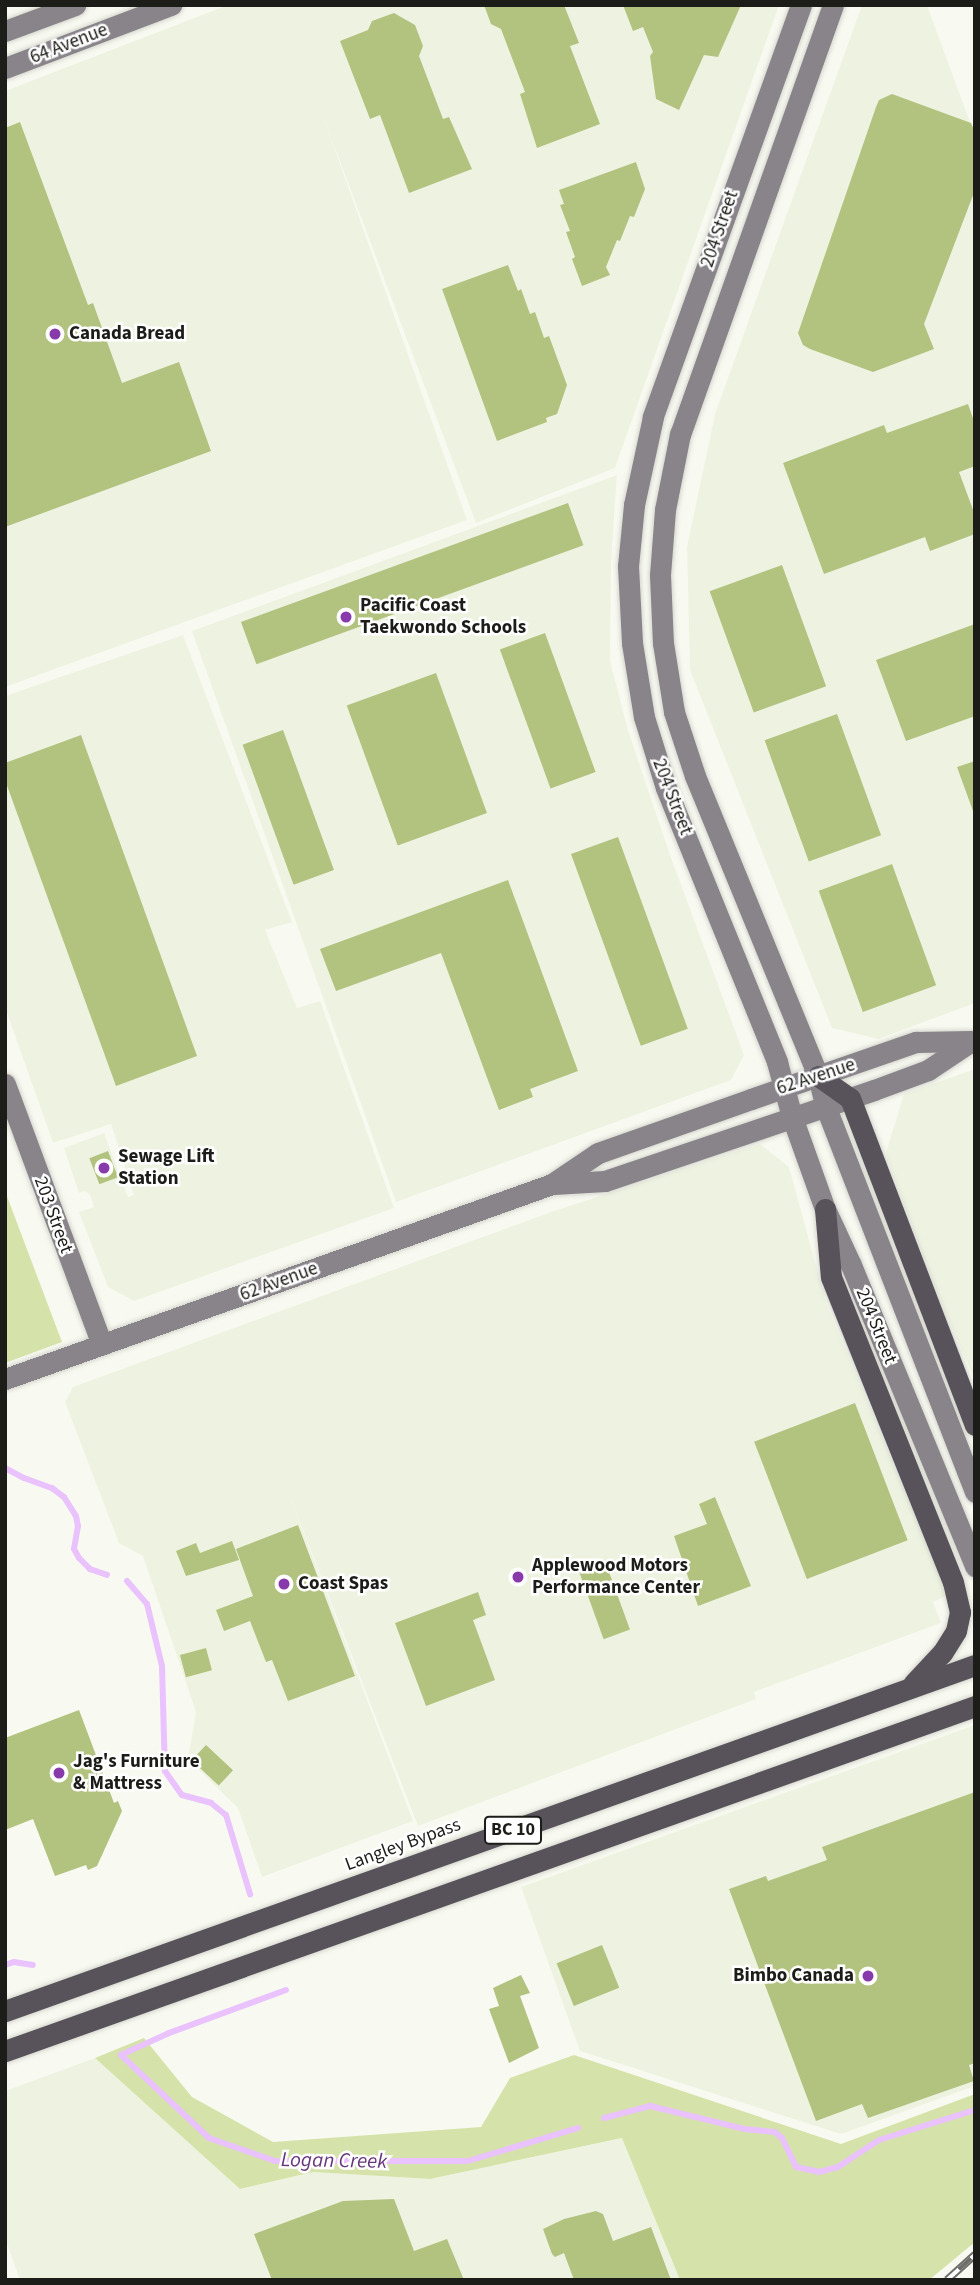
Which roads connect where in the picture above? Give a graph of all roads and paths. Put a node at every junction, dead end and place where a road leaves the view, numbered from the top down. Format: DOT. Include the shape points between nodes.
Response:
graph roads {
  1 [pos="75,5"];
  2 [pos="171,5"];
  3 [pos="800,5"];
  4 [pos="833,5"];
  5 [pos="5,31"];
  6 [pos="5,68"];
  7 [pos="973,1040"];
  8 [pos="818,1076"];
  9 [pos="5,1084"];
  10 [pos="783,1088"];
  11 [pos="850,1098"];
  12 [pos="825,1105"];
  13 [pos="792,1117"];
  14 [pos="552,1184"];
  15 [pos="825,1209"];
  16 [pos="102,1345"];
  17 [pos="5,1379"];
  18 [pos="975,1425"];
  19 [pos="975,1492"];
  20 [pos="975,1566"];
  21 [pos="975,1665"];
  22 [pos="909,1688"];
  23 [pos="975,1706"];
  24 [pos="5,2011"];
  25 [pos="5,2051"];
  1 -- 5 [label="main road, 64 Avenue"];
  2 -- 6 [label="main road, 64 Avenue"];
  3 -- 10 [label="main road, 204 Street" via="653,417 634,505 628,566 632,643 644,716 666,788"];
  4 -- 8 [label="main road, 204 Street" via="680,434 665,510 660,575 663,643 674,712 695,776"];
  7 -- 8 [label="main road, 62 Avenue" via="916,1042"];
  7 -- 11 [label="main road, 62 Avenue" via="928,1070"];
  8 -- 10 [label="main road, 62 Avenue"];
  8 -- 11 [label="highway"];
  8 -- 12 [label="main road, 204 Street"];
  9 -- 16 [label="main road, 203 Street"];
  10 -- 13 [label="main road, 204 Street"];
  10 -- 14 [label="main road, 62 Avenue" via="598,1153"];
  11 -- 12 [label="main road, 62 Avenue"];
  11 -- 18 [label="highway"];
  12 -- 13 [label="main road, 62 Avenue"];
  12 -- 19 [label="main road, 204 Street"];
  13 -- 14 [label="main road, 62 Avenue" via="605,1181"];
  13 -- 15 [label="main road, 204 Street"];
  14 -- 16 [label="main road, 62 Avenue"];
  15 -- 20 [label="main road, 204 Street"];
  15 -- 22 [label="highway" via="831,1277 953,1582 960,1612 956,1632 943,1653"];
  16 -- 17 [label="main road, 62 Avenue"];
  21 -- 22 [label="highway, Langley Bypass / BC 10"];
  22 -- 24 [label="highway, Langley Bypass / BC 10"];
  23 -- 25 [label="highway, BC 10"];
}
